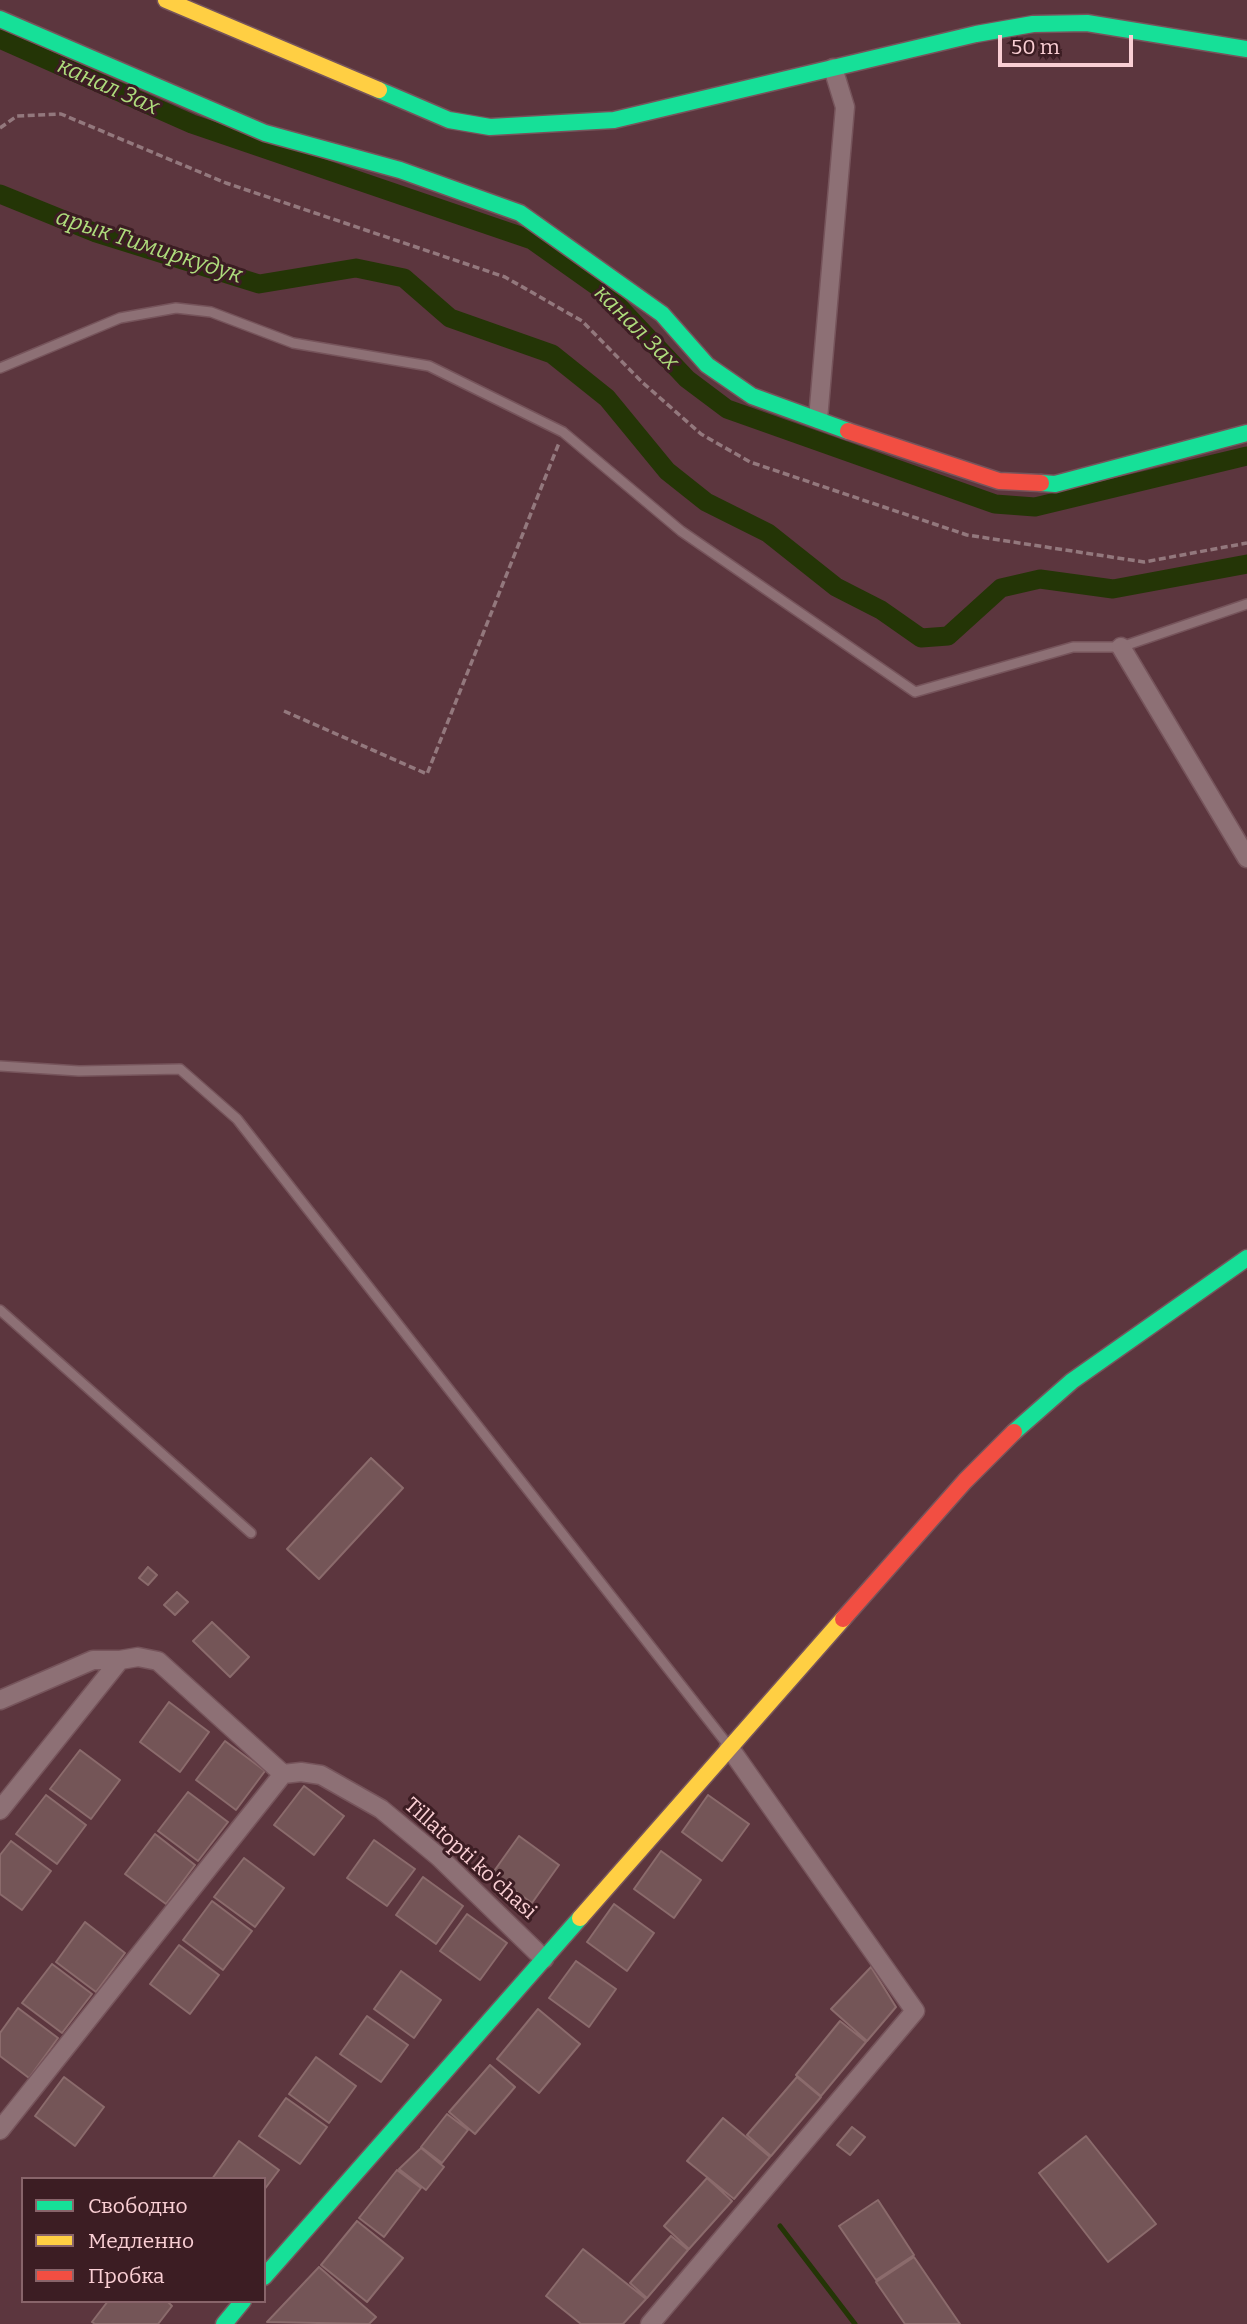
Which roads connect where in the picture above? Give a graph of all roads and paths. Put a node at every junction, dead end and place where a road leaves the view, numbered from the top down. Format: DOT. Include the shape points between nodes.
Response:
graph roads {
  1 [pos="166,0"];
  2 [pos="0,19"];
  3 [pos="1247,49"];
  4 [pos="833,68"];
  5 [pos="0,128"];
  6 [pos="0,368"];
  7 [pos="818,419"];
  8 [pos="563,432"];
  9 [pos="1247,433"];
  10 [pos="1247,543"];
  11 [pos="1247,604"];
  12 [pos="1121,648"];
  13 [pos="284,711"];
  14 [pos="1247,858"];
  15 [pos="0,1066"];
  16 [pos="1247,1258"];
  17 [pos="0,1310"];
  18 [pos="251,1533"];
  19 [pos="120,1660"];
  20 [pos="0,1700"];
  21 [pos="729,1747"];
  22 [pos="283,1774"];
  23 [pos="0,1810"];
  24 [pos="544,1959"];
  25 [pos="0,2130"];
  26 [pos="266,2275"];
  27 [pos="241,2303"];
  28 [pos="224,2324"];
  29 [pos="650,2324"];
  1 -- 4 [label="main road" via="449,120 489,127 614,120"];
  2 -- 7 [label="main road" via="265,133 400,170 520,214 662,314 707,365 752,396"];
  3 -- 4 [label="main road" via="1087,23 1033,24"];
  4 -- 7 [label="street" via="845,107"];
  5 -- 10 [label="path" via="18,116 61,114 226,183 505,277 582,321 701,434 750,462 967,535 1144,562"];
  6 -- 8 [label="lane" via="120,318 176,308 211,312 293,343 429,366"];
  7 -- 9 [label="main road" via="999,481 1055,484"];
  8 -- 12 [label="lane" via="681,531 915,692 1073,647"];
  8 -- 13 [label="path" via="427,774"];
  11 -- 12 [label="lane"];
  12 -- 14 [label="street"];
  15 -- 21 [label="lane" via="79,1071 180,1069 237,1119"];
  16 -- 21 [label="main road" via="1072,1381 1024,1422 929,1521"];
  17 -- 18 [label="lane"];
  19 -- 20 [label="street" via="93,1660"];
  19 -- 22 [label="street" via="158,1661"];
  19 -- 23 [label="street"];
  21 -- 24 [label="main road"];
  21 -- 29 [label="street" via="915,2011"];
  22 -- 24 [label="street, Tillatopti ko'chasi" via="321,1775 381,1809 439,1857"];
  22 -- 25 [label="street"];
  24 -- 26 [label="main road"];
  27 -- 28 [label="main road"];
}
